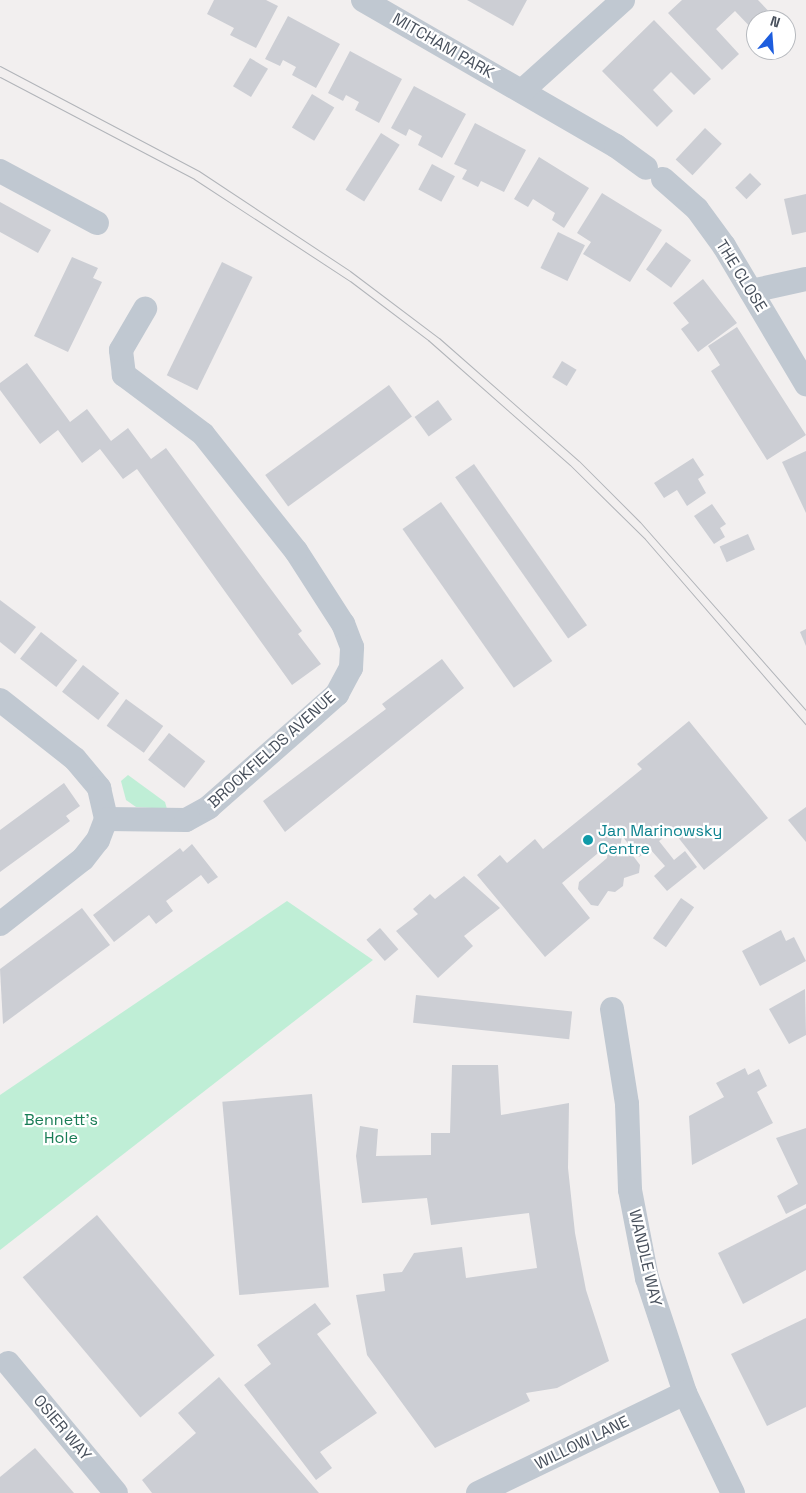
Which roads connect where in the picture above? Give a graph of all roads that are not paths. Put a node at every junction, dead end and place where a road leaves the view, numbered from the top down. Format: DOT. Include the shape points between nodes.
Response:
graph roads {
  1 [pos="363,0"];
  2 [pos="623,0"];
  3 [pos="522,91"];
  4 [pos="0,171"];
  5 [pos="654,174"];
  6 [pos="97,223"];
  7 [pos="806,279"];
  8 [pos="751,290"];
  9 [pos="144,309"];
  10 [pos="806,384"];
  11 [pos="0,700"];
  12 [pos="106,819"];
  13 [pos="0,924"];
  14 [pos="612,1009"];
  15 [pos="8,1363"];
  16 [pos="685,1393"];
  17 [pos="116,1493"];
  18 [pos="478,1493"];
  19 [pos="733,1493"];
  1 -- 3 [label="street, MITCHAM PARK"];
  2 -- 3 [label="street"];
  3 -- 5 [label="street, MITCHAM PARK"];
  4 -- 6 [label="street"];
  5 -- 8 [label="street, THE CLOSE" via="697,209"];
  7 -- 8 [label="street"];
  8 -- 10 [label="street, THE CLOSE"];
  9 -- 12 [label="street, BROOKFIELDS AVENUE" via="121,350 124,375 203,434 296,551 343,624 352,647 351,668 337,694 209,807 186,820"];
  11 -- 12 [label="street" via="75,759 100,788"];
  12 -- 13 [label="street" via="98,840 83,859"];
  14 -- 16 [label="street, WANDLE WAY" via="627,1104 630,1190 641,1250"];
  15 -- 17 [label="street, OSIER WAY"];
  16 -- 18 [label="street, WILLOW LANE"];
  16 -- 19 [label="street, WANDLE WAY"];
}
